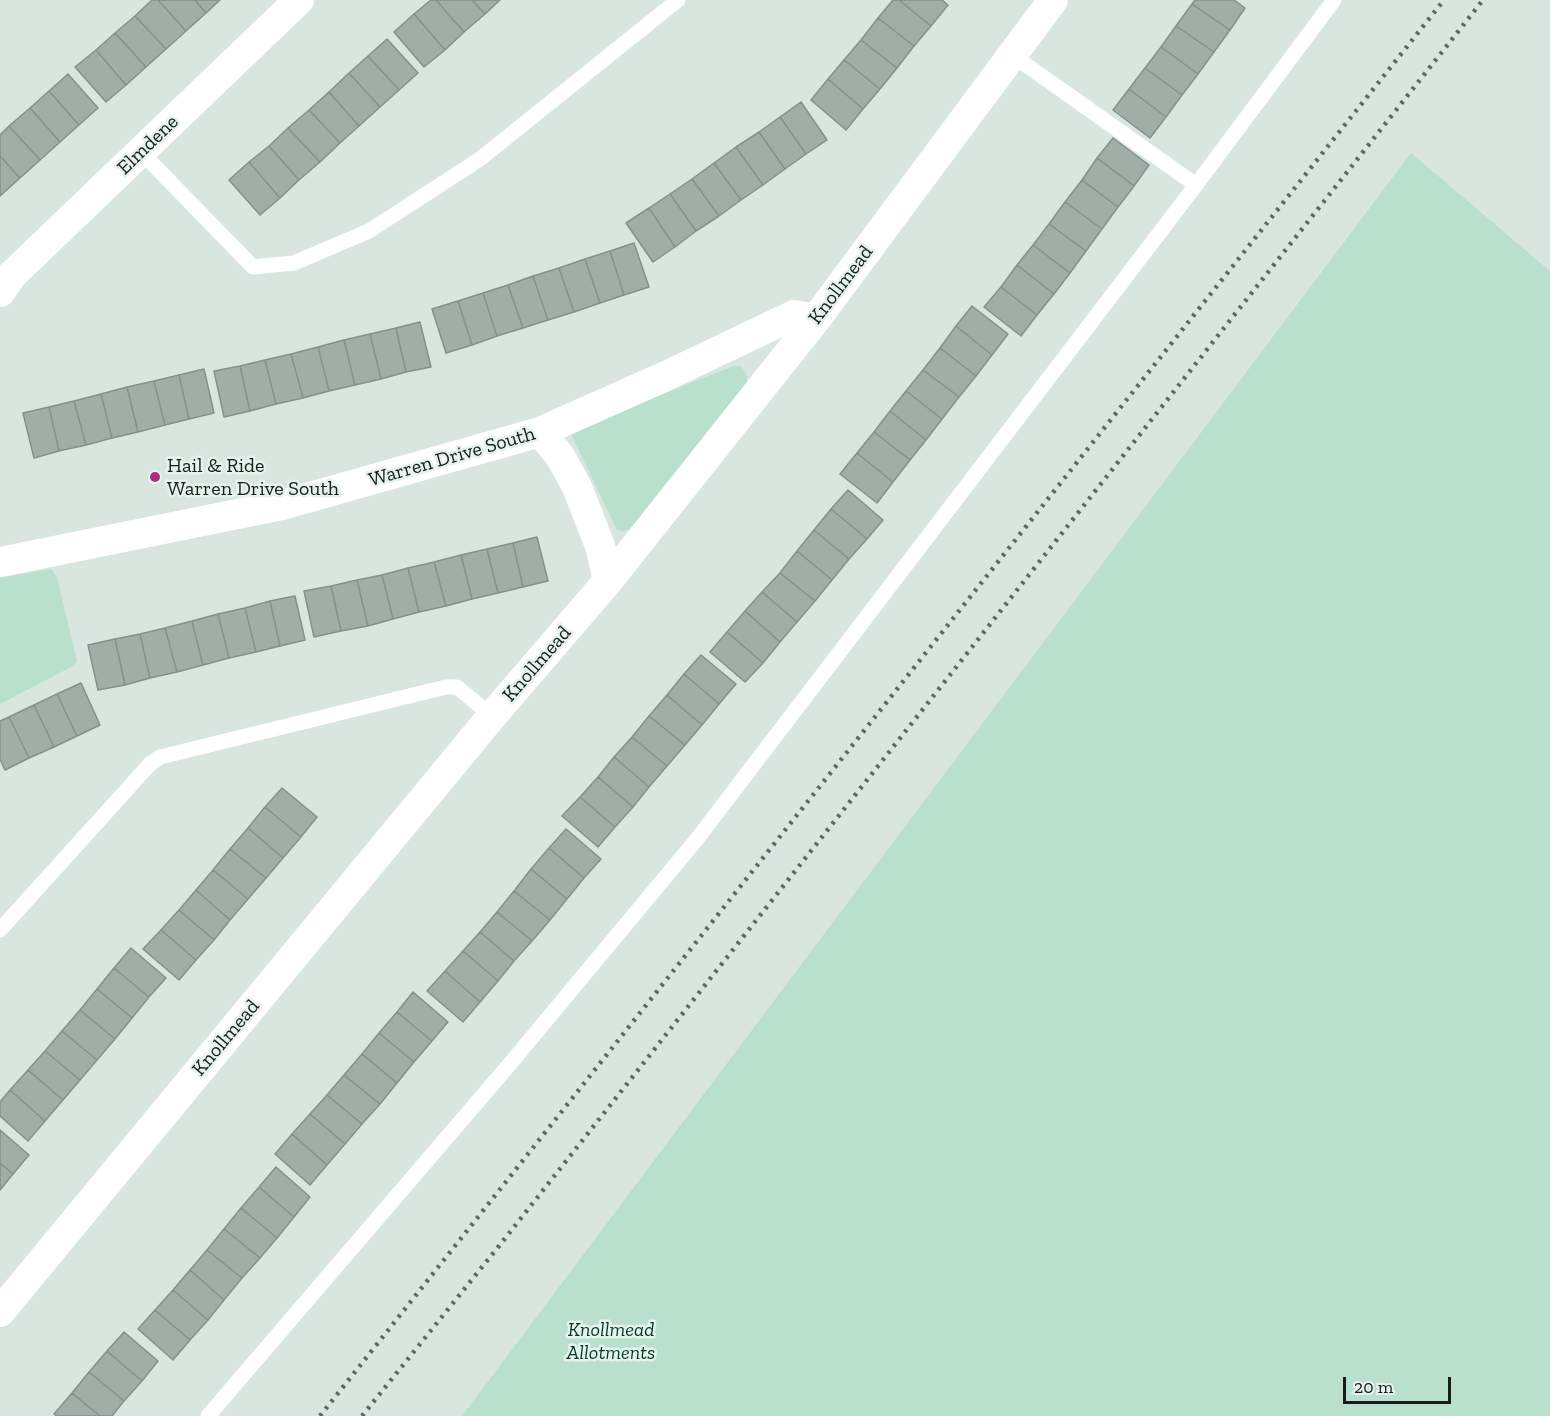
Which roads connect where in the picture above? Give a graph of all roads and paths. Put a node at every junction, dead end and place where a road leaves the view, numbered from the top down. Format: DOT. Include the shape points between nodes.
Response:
graph roads {
  1 [pos="299,0"];
  2 [pos="678,0"];
  3 [pos="1053,0"];
  4 [pos="1334,0"];
  5 [pos="1012,55"];
  6 [pos="141,152"];
  7 [pos="1196,185"];
  8 [pos="0,292"];
  9 [pos="816,319"];
  10 [pos="540,432"];
  11 [pos="0,562"];
  12 [pos="608,581"];
  13 [pos="492,716"];
  14 [pos="0,930"];
  15 [pos="0,1312"];
  16 [pos="208,1416"];
  1 -- 6 [label="street, Elmdene"];
  2 -- 6 [label="lane" via="480,159 369,231 294,263 253,267"];
  3 -- 5 [label="street, Knollmead"];
  4 -- 7 [label="lane"];
  5 -- 7 [label="lane"];
  5 -- 9 [label="street, Knollmead"];
  6 -- 8 [label="street, Elmdene" via="12,275"];
  7 -- 16 [label="lane" via="697,839"];
  9 -- 10 [label="street, Warren Drive South" via="794,315"];
  9 -- 12 [label="street, Knollmead"];
  10 -- 11 [label="street, Warren Drive South" via="282,505"];
  10 -- 12 [label="street" via="560,456 577,487 600,546"];
  12 -- 13 [label="street, Knollmead"];
  13 -- 14 [label="lane" via="457,687 446,687 160,758 150,764"];
  13 -- 15 [label="street, Knollmead"];
}
